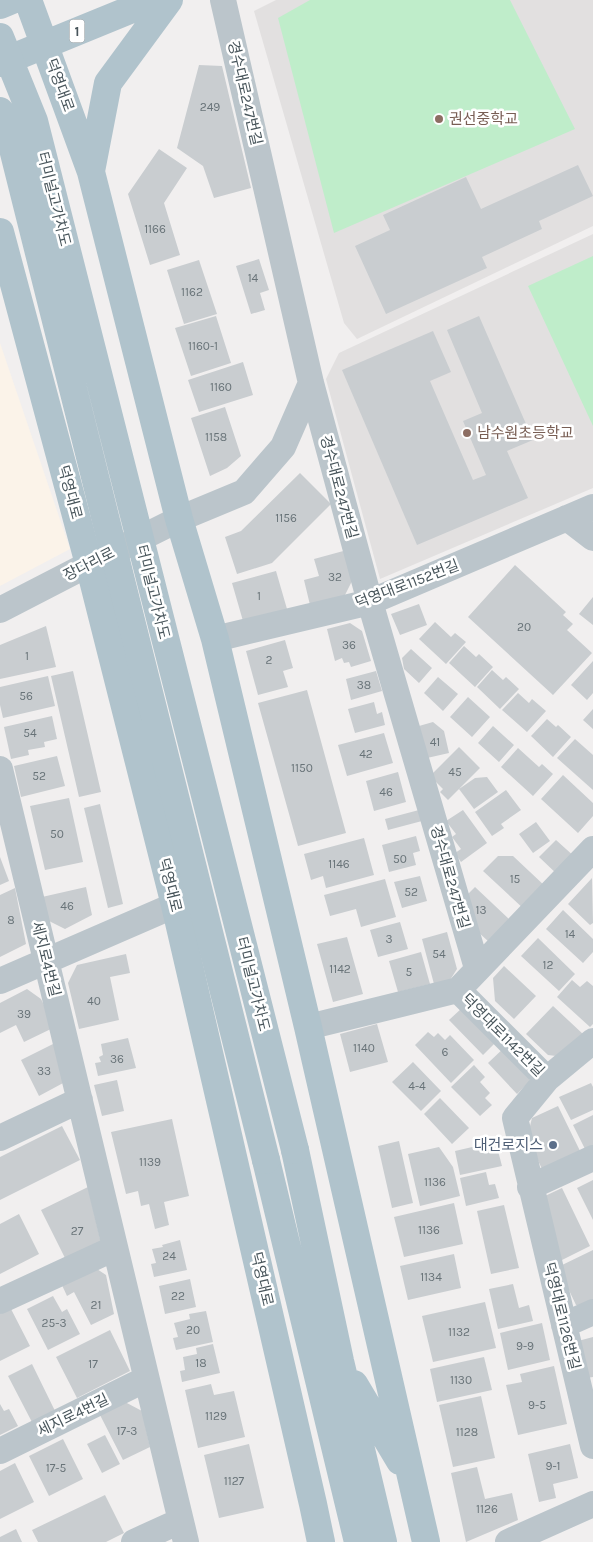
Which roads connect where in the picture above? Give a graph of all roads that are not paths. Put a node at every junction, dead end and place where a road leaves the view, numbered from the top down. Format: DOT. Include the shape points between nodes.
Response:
graph roads {
  1 [pos="12,0"];
  2 [pos="28,0"];
  3 [pos="154,0"];
  4 [pos="169,0"];
  5 [pos="223,0"];
  6 [pos="0,5"];
  7 [pos="0,37"];
  8 [pos="45,44"];
  9 [pos="0,63"];
  10 [pos="0,110"];
  11 [pos="91,172"];
  12 [pos="0,232"];
  13 [pos="311,382"];
  14 [pos="593,507"];
  15 [pos="567,518"];
  16 [pos="180,519"];
  17 [pos="593,538"];
  18 [pos="89,564"];
  19 [pos="370,602"];
  20 [pos="0,610"];
  21 [pos="214,639"];
  22 [pos="0,769"];
  23 [pos="6,819"];
  24 [pos="593,849"];
  25 [pos="175,905"];
  26 [pos="46,960"];
  27 [pos="477,968"];
  28 [pos="0,981"];
  29 [pos="458,990"];
  30 [pos="308,1027"];
  31 [pos="593,1041"];
  32 [pos="547,1079"];
  33 [pos="80,1100"];
  34 [pos="0,1138"];
  35 [pos="295,1150"];
  36 [pos="593,1158"];
  37 [pos="266,1160"];
  38 [pos="530,1187"];
  39 [pos="115,1248"];
  40 [pos="0,1302"];
  41 [pos="593,1312"];
  42 [pos="564,1325"];
  43 [pos="328,1364"];
  44 [pos="146,1380"];
  45 [pos="593,1446"];
  46 [pos="0,1451"];
  47 [pos="412,1482"];
  48 [pos="313,1504"];
  49 [pos="593,1504"];
  50 [pos="183,1531"];
  51 [pos="134,1542"];
  52 [pos="320,1542"];
  53 [pos="358,1542"];
  54 [pos="383,1542"];
  55 [pos="426,1542"];
  56 [pos="508,1542"];
  1 -- 6 [label="main road"];
  2 -- 8 [label="main road, 덕영대로"];
  3 -- 8 [label="main road, 1"];
  4 -- 11 [label="main road" via="108,83"];
  5 -- 13 [label="street, 경수대로247번길"];
  7 -- 35 [label="main road, 터미널고가차도, bridge" via="34,121"];
  8 -- 9 [label="main road, 1"];
  8 -- 11 [label="main road, 덕영대로"];
  10 -- 37 [label="main road, 터미널고가차도, bridge" via="11,138"];
  11 -- 16 [label="main road, 덕영대로"];
  12 -- 18 [label="main road, 덕영대로"];
  13 -- 16 [label="street" via="282,447 244,492"];
  13 -- 19 [label="street, 경수대로247번길"];
  14 -- 15 [label="street, 덕영대로1152번길"];
  15 -- 17 [label="street"];
  15 -- 19 [label="street, 덕영대로1152번길"];
  16 -- 18 [label="street, 장다리로"];
  16 -- 21 [label="main road, 덕영대로"];
  18 -- 20 [label="street, 장다리로"];
  18 -- 25 [label="main road, 덕영대로"];
  19 -- 21 [label="street, 덕영대로1152번길"];
  19 -- 27 [label="street, 경수대로247번길"];
  21 -- 30 [label="main road, 덕영대로"];
  22 -- 23 [label="street, 세지로4번길"];
  23 -- 26 [label="street, 세지로4번길"];
  24 -- 27 [label="street, 덕영대로1142번길"];
  25 -- 26 [label="street"];
  25 -- 48 [label="main road, 덕영대로"];
  26 -- 28 [label="street"];
  26 -- 33 [label="street, 세지로4번길"];
  27 -- 29 [label="street, 덕영대로1142번길"];
  29 -- 30 [label="street, 덕영대로1142번길"];
  29 -- 32 [label="street, 덕영대로1142번길"];
  30 -- 47 [label="main road, 덕영대로"];
  31 -- 32 [label="street"];
  32 -- 38 [label="street, 덕영대로1142번길" via="515,1118"];
  33 -- 34 [label="street"];
  33 -- 39 [label="street, 세지로4번길"];
  35 -- 43 [label="main road, 덕영대로"];
  36 -- 38 [label="street"];
  37 -- 43 [label="main road, 덕영대로"];
  38 -- 42 [label="street, 덕영대로1126번길"];
  39 -- 40 [label="street"];
  39 -- 44 [label="street, 세지로4번길"];
  41 -- 42 [label="street"];
  42 -- 45 [label="street, 덕영대로1126번길"];
  43 -- 47 [label="main road"];
  43 -- 48 [label="main road"];
  43 -- 53 [label="main road, 덕영대로"];
  43 -- 54 [label="main road, 덕영대로"];
  44 -- 46 [label="street, 세지로4번길"];
  44 -- 50 [label="street, 세지로4번길"];
  47 -- 55 [label="main road, 덕영대로"];
  48 -- 52 [label="main road, 덕영대로"];
  49 -- 56 [label="street"];
  50 -- 51 [label="street, 세지로4번길"];
}
